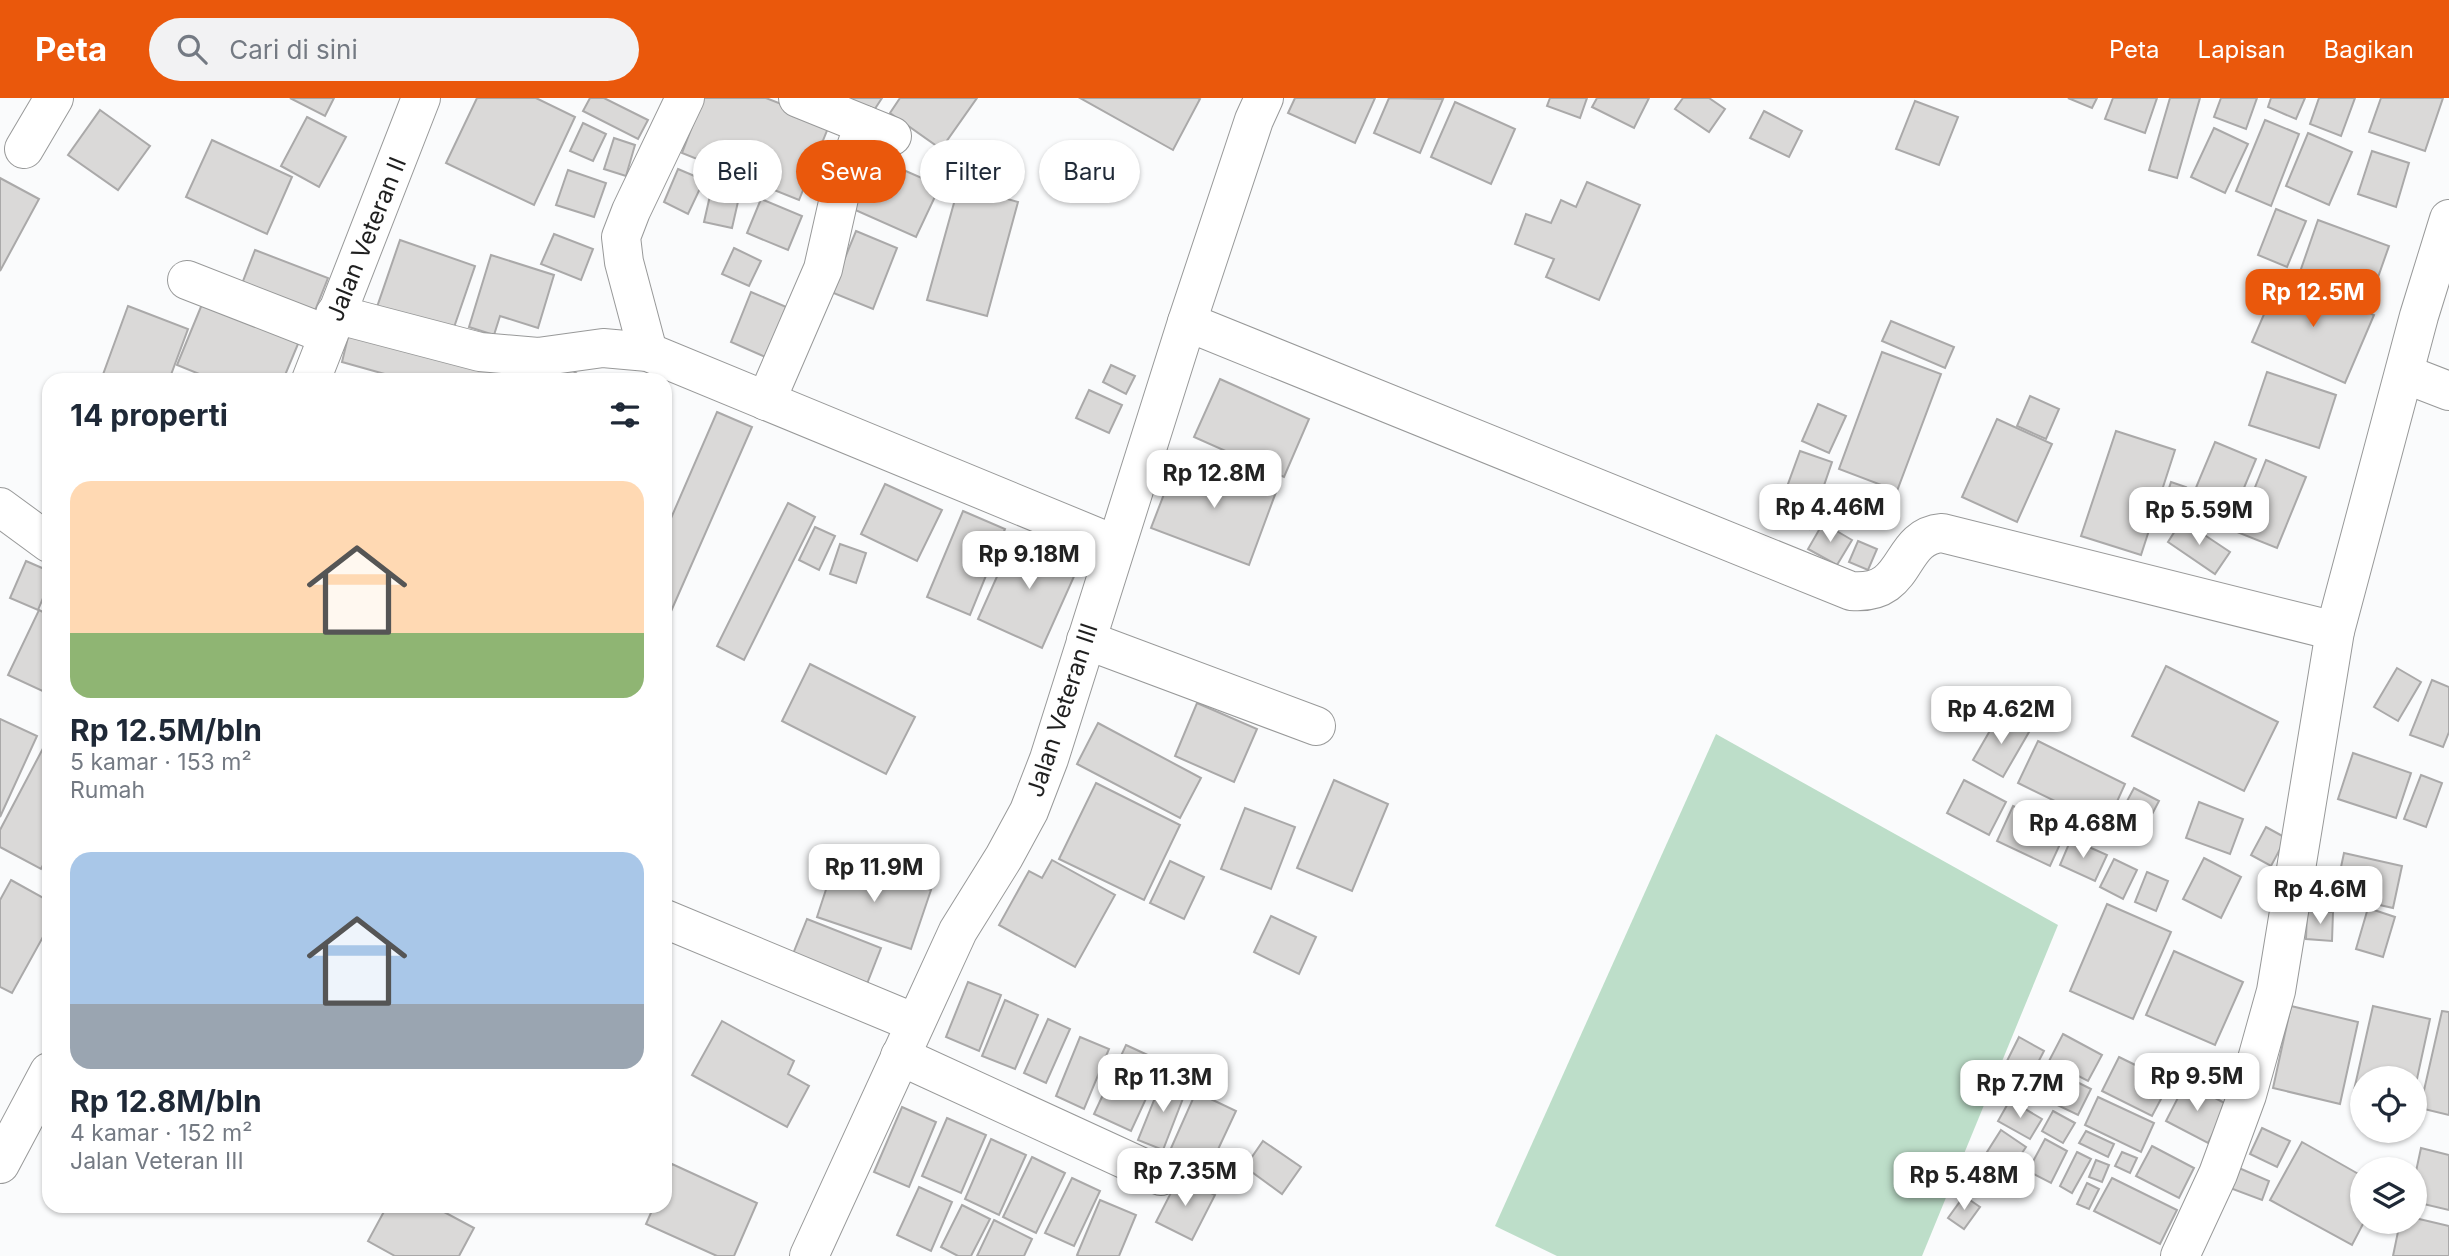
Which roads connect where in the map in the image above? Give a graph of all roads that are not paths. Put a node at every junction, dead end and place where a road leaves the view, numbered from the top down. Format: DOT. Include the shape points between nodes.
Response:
graph roads {
  1 [pos="54,98"];
  2 [pos="421,98"];
  3 [pos="685,98"];
  4 [pos="798,98"];
  5 [pos="1264,98"];
  6 [pos="24,149"];
  7 [pos="2449,219"];
  8 [pos="187,280"];
  9 [pos="1188,322"];
  10 [pos="332,325"];
  11 [pos="648,352"];
  12 [pos="314,373"];
  13 [pos="2405,374"];
  14 [pos="2449,391"];
  15 [pos="766,401"];
  16 [pos="0,507"];
  17 [pos="42,539"];
  18 [pos="1116,545"];
  19 [pos="2335,631"];
  20 [pos="1086,640"];
  21 [pos="1315,726"];
  22 [pos="672,922"];
  23 [pos="907,1039"];
  24 [pos="42,1085"];
  25 [pos="0,1164"];
  26 [pos="1161,1176"];
  27 [pos="809,1256"];
  28 [pos="2179,1256"];
  1 -- 6 [label="street"];
  2 -- 10 [label="street, Jalan Veteran II"];
  3 -- 11 [label="street" via="621,237"];
  4 -- 15 [label="street" via="878,130 841,189 823,269"];
  5 -- 9 [label="street, Jalan Veteran III"];
  7 -- 13 [label="street"];
  8 -- 10 [label="street"];
  9 -- 18 [label="street, Jalan Veteran III"];
  9 -- 19 [label="street" via="1850,591 1875,590 1887,584 1922,538 1942,533"];
  10 -- 11 [label="street" via="480,352 538,357 603,348"];
  10 -- 12 [label="street, Jalan Veteran II"];
  11 -- 15 [label="street"];
  13 -- 14 [label="street"];
  13 -- 19 [label="street"];
  15 -- 18 [label="street"];
  16 -- 17 [label="street"];
  18 -- 20 [label="street, Jalan Veteran III"];
  19 -- 28 [label="street" via="2276,991 2248,1095 2218,1174"];
  20 -- 21 [label="street"];
  20 -- 23 [label="street, Jalan Veteran III" via="1029,811 958,931"];
  22 -- 23 [label="street"];
  23 -- 26 [label="street"];
  23 -- 27 [label="street, Jalan Veteran III"];
  24 -- 25 [label="street"];
}
